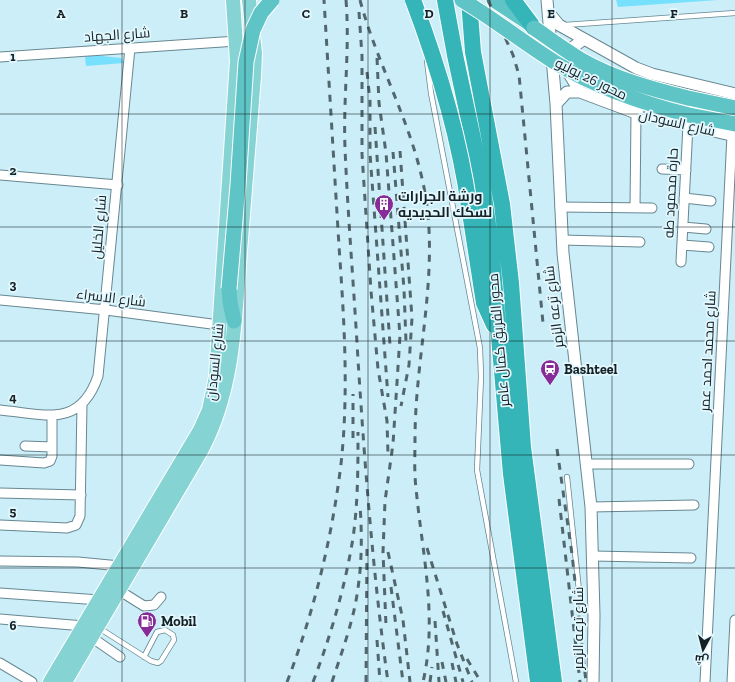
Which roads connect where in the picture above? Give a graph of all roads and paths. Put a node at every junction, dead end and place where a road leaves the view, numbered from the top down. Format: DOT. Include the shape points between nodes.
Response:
graph roads {
  1 [pos="233,0"];
  2 [pos="249,0"];
  3 [pos="272,0"];
  4 [pos="413,0"];
  5 [pos="416,0"];
  6 [pos="445,0"];
  7 [pos="462,0"];
  8 [pos="469,0"];
  9 [pos="494,0"];
  10 [pos="513,0"];
  11 [pos="548,0"];
  12 [pos="550,13"];
  13 [pos="735,13"];
  14 [pos="559,26"];
  15 [pos="534,28"];
  16 [pos="584,39"];
  17 [pos="237,41"];
  18 [pos="130,48"];
  19 [pos="0,57"];
  20 [pos="580,92"];
  21 [pos="735,94"];
  22 [pos="556,104"];
  23 [pos="735,108"];
  24 [pos="636,113"];
  25 [pos="688,120"];
  26 [pos="734,132"];
  27 [pos="662,169"];
  28 [pos="686,170"];
  29 [pos="0,175"];
  30 [pos="118,184"];
  31 [pos="684,198"];
  32 [pos="711,201"];
  33 [pos="560,207"];
  34 [pos="635,208"];
  35 [pos="652,208"];
  36 [pos="683,227"];
  37 [pos="706,229"];
  38 [pos="562,240"];
  39 [pos="640,242"];
  40 [pos="682,245"];
  41 [pos="704,250"];
  42 [pos="681,262"];
  43 [pos="0,300"];
  44 [pos="106,310"];
  45 [pos="234,321"];
  46 [pos="219,325"];
  47 [pos="499,334"];
  48 [pos="82,405"];
  49 [pos="0,410"];
  50 [pos="52,415"];
  51 [pos="25,446"];
  52 [pos="52,447"];
  53 [pos="0,460"];
  54 [pos="588,464"];
  55 [pos="689,464"];
  56 [pos="519,472"];
  57 [pos="567,477"];
  58 [pos="0,493"];
  59 [pos="81,495"];
  60 [pos="694,505"];
  61 [pos="591,507"];
  62 [pos="0,525"];
  63 [pos="593,556"];
  64 [pos="691,558"];
  65 [pos="0,561"];
  66 [pos="120,566"];
  67 [pos="120,591"];
  68 [pos="0,593"];
  69 [pos="161,597"];
  70 [pos="100,600"];
  71 [pos="594,615"];
  72 [pos="0,619"];
  73 [pos="735,620"];
  74 [pos="91,630"];
  75 [pos="144,656"];
  76 [pos="120,657"];
  77 [pos="0,663"];
  78 [pos="32,682"];
  79 [pos="50,682"];
  80 [pos="65,682"];
  81 [pos="516,682"];
  82 [pos="538,682"];
  83 [pos="554,682"];
  84 [pos="593,682"];
  85 [pos="705,682"];
  86 [pos="732,682"];
  1 -- 17 [label="main road, شارع السودان"];
  2 -- 45 [label="main road, شارع السودان" via="255,53 254,76"];
  3 -- 45 [label="highway, bridge" via="261,13 253,30 246,62 229,289"];
  4 -- 47 [label="highway, bridge" via="424,29 459,151 484,303"];
  5 -- 81 [label="lane" via="480,348 477,470"];
  6 -- 47 [label="highway, محور الفريق كمال عامر" via="454,55 482,176"];
  7 -- 25 [label="highway, محور 26 يوليو, bridge" via="556,63 620,94"];
  8 -- 56 [label="highway, محور الفريق كمال عامر" via="473,52 502,204 512,290 523,447"];
  9 -- 15 [label="highway, محور 26 يوليو"];
  10 -- 15 [label="highway"];
  11 -- 12 [label="street, شارع ترعه الزمر"];
  12 -- 14 [label="street"];
  12 -- 22 [label="street, شارع ترعه الزمر"];
  13 -- 14 [label="lane"];
  14 -- 16 [label="street"];
  15 -- 23 [label="highway, محور 26 يوليو, bridge" via="583,60 644,87"];
  16 -- 20 [label="street" via="572,48 568,72"];
  16 -- 21 [label="street" via="652,74"];
  17 -- 18 [label="street, شارع الجهاد"];
  17 -- 46 [label="main road, شارع السودان"];
  18 -- 19 [label="street, شارع الجهاد"];
  18 -- 30 [label="street, شارع الخليل"];
  20 -- 22 [label="street" via="566,92"];
  20 -- 24 [label="street, شارع السودان"];
  22 -- 33 [label="street, شارع ترعه الزمر"];
  24 -- 25 [label="street, شارع السودان"];
  24 -- 34 [label="street"];
  25 -- 26 [label="highway, محور 26 يوليو"];
  25 -- 28 [label="street, حارة محمود طه"];
  26 -- 85 [label="street, شارع محمد احمد عمر"];
  27 -- 28 [label="street"];
  28 -- 31 [label="street, حارة محمود طه"];
  29 -- 30 [label="street"];
  30 -- 44 [label="street, شارع الخليل"];
  31 -- 32 [label="street"];
  31 -- 36 [label="street, حارة محمود طه"];
  33 -- 34 [label="street"];
  33 -- 38 [label="street, شارع ترعه الزمر"];
  34 -- 35 [label="street"];
  36 -- 37 [label="street"];
  36 -- 40 [label="street, حارة محمود طه"];
  38 -- 39 [label="street"];
  38 -- 54 [label="street, شارع ترعه الزمر"];
  40 -- 41 [label="street"];
  40 -- 42 [label="street, حارة محمود طه"];
  43 -- 44 [label="street, شارع الاسراء"];
  44 -- 46 [label="street, شارع الاسراء"];
  44 -- 48 [label="street, شارع الخليل" via="98,376"];
  45 -- 67 [label="main road, شارع السودان" via="224,393 215,423 201,452"];
  46 -- 66 [label="main road, شارع السودان" via="215,388 205,420"];
  47 -- 56 [label="highway, محور الفريق كمال عامر"];
  48 -- 50 [label="street" via="68,413"];
  48 -- 59 [label="street"];
  49 -- 50 [label="street"];
  50 -- 52 [label="street"];
  51 -- 52 [label="street"];
  52 -- 53 [label="street" via="51,459 47,463"];
  54 -- 55 [label="street"];
  54 -- 61 [label="street, شارع ترعه الزمر"];
  56 -- 82 [label="highway, محور الفريق كمال عامر"];
  56 -- 83 [label="highway, محور الفريق كمال عامر"];
  57 -- 71 [label="lane" via="580,600"];
  58 -- 59 [label="street"];
  59 -- 62 [label="street" via="79,520 70,528"];
  60 -- 61 [label="street"];
  61 -- 63 [label="street, شارع ترعه الزمر"];
  63 -- 64 [label="street"];
  63 -- 71 [label="street, شارع ترعه الزمر"];
  65 -- 66 [label="street" via="78,562"];
  66 -- 70 [label="main road, شارع السودان"];
  67 -- 69 [label="street" via="144,606 154,605"];
  67 -- 74 [label="main road, شارع السودان"];
  68 -- 70 [label="street"];
  70 -- 74 [label="main road, شارع السودان"];
  71 -- 84 [label="street, شارع ترعه الزمر"];
  72 -- 74 [label="street"];
  73 -- 86 [label="street"];
  74 -- 75 [label="lane"];
  74 -- 76 [label="street"];
  74 -- 79 [label="main road, شارع السودان"];
  74 -- 80 [label="main road, شارع السودان"];
  75 -- 75 [label="lane" via="154,663 161,661 174,640 173,635 165,630 157,632"];
  77 -- 78 [label="street"];
}
